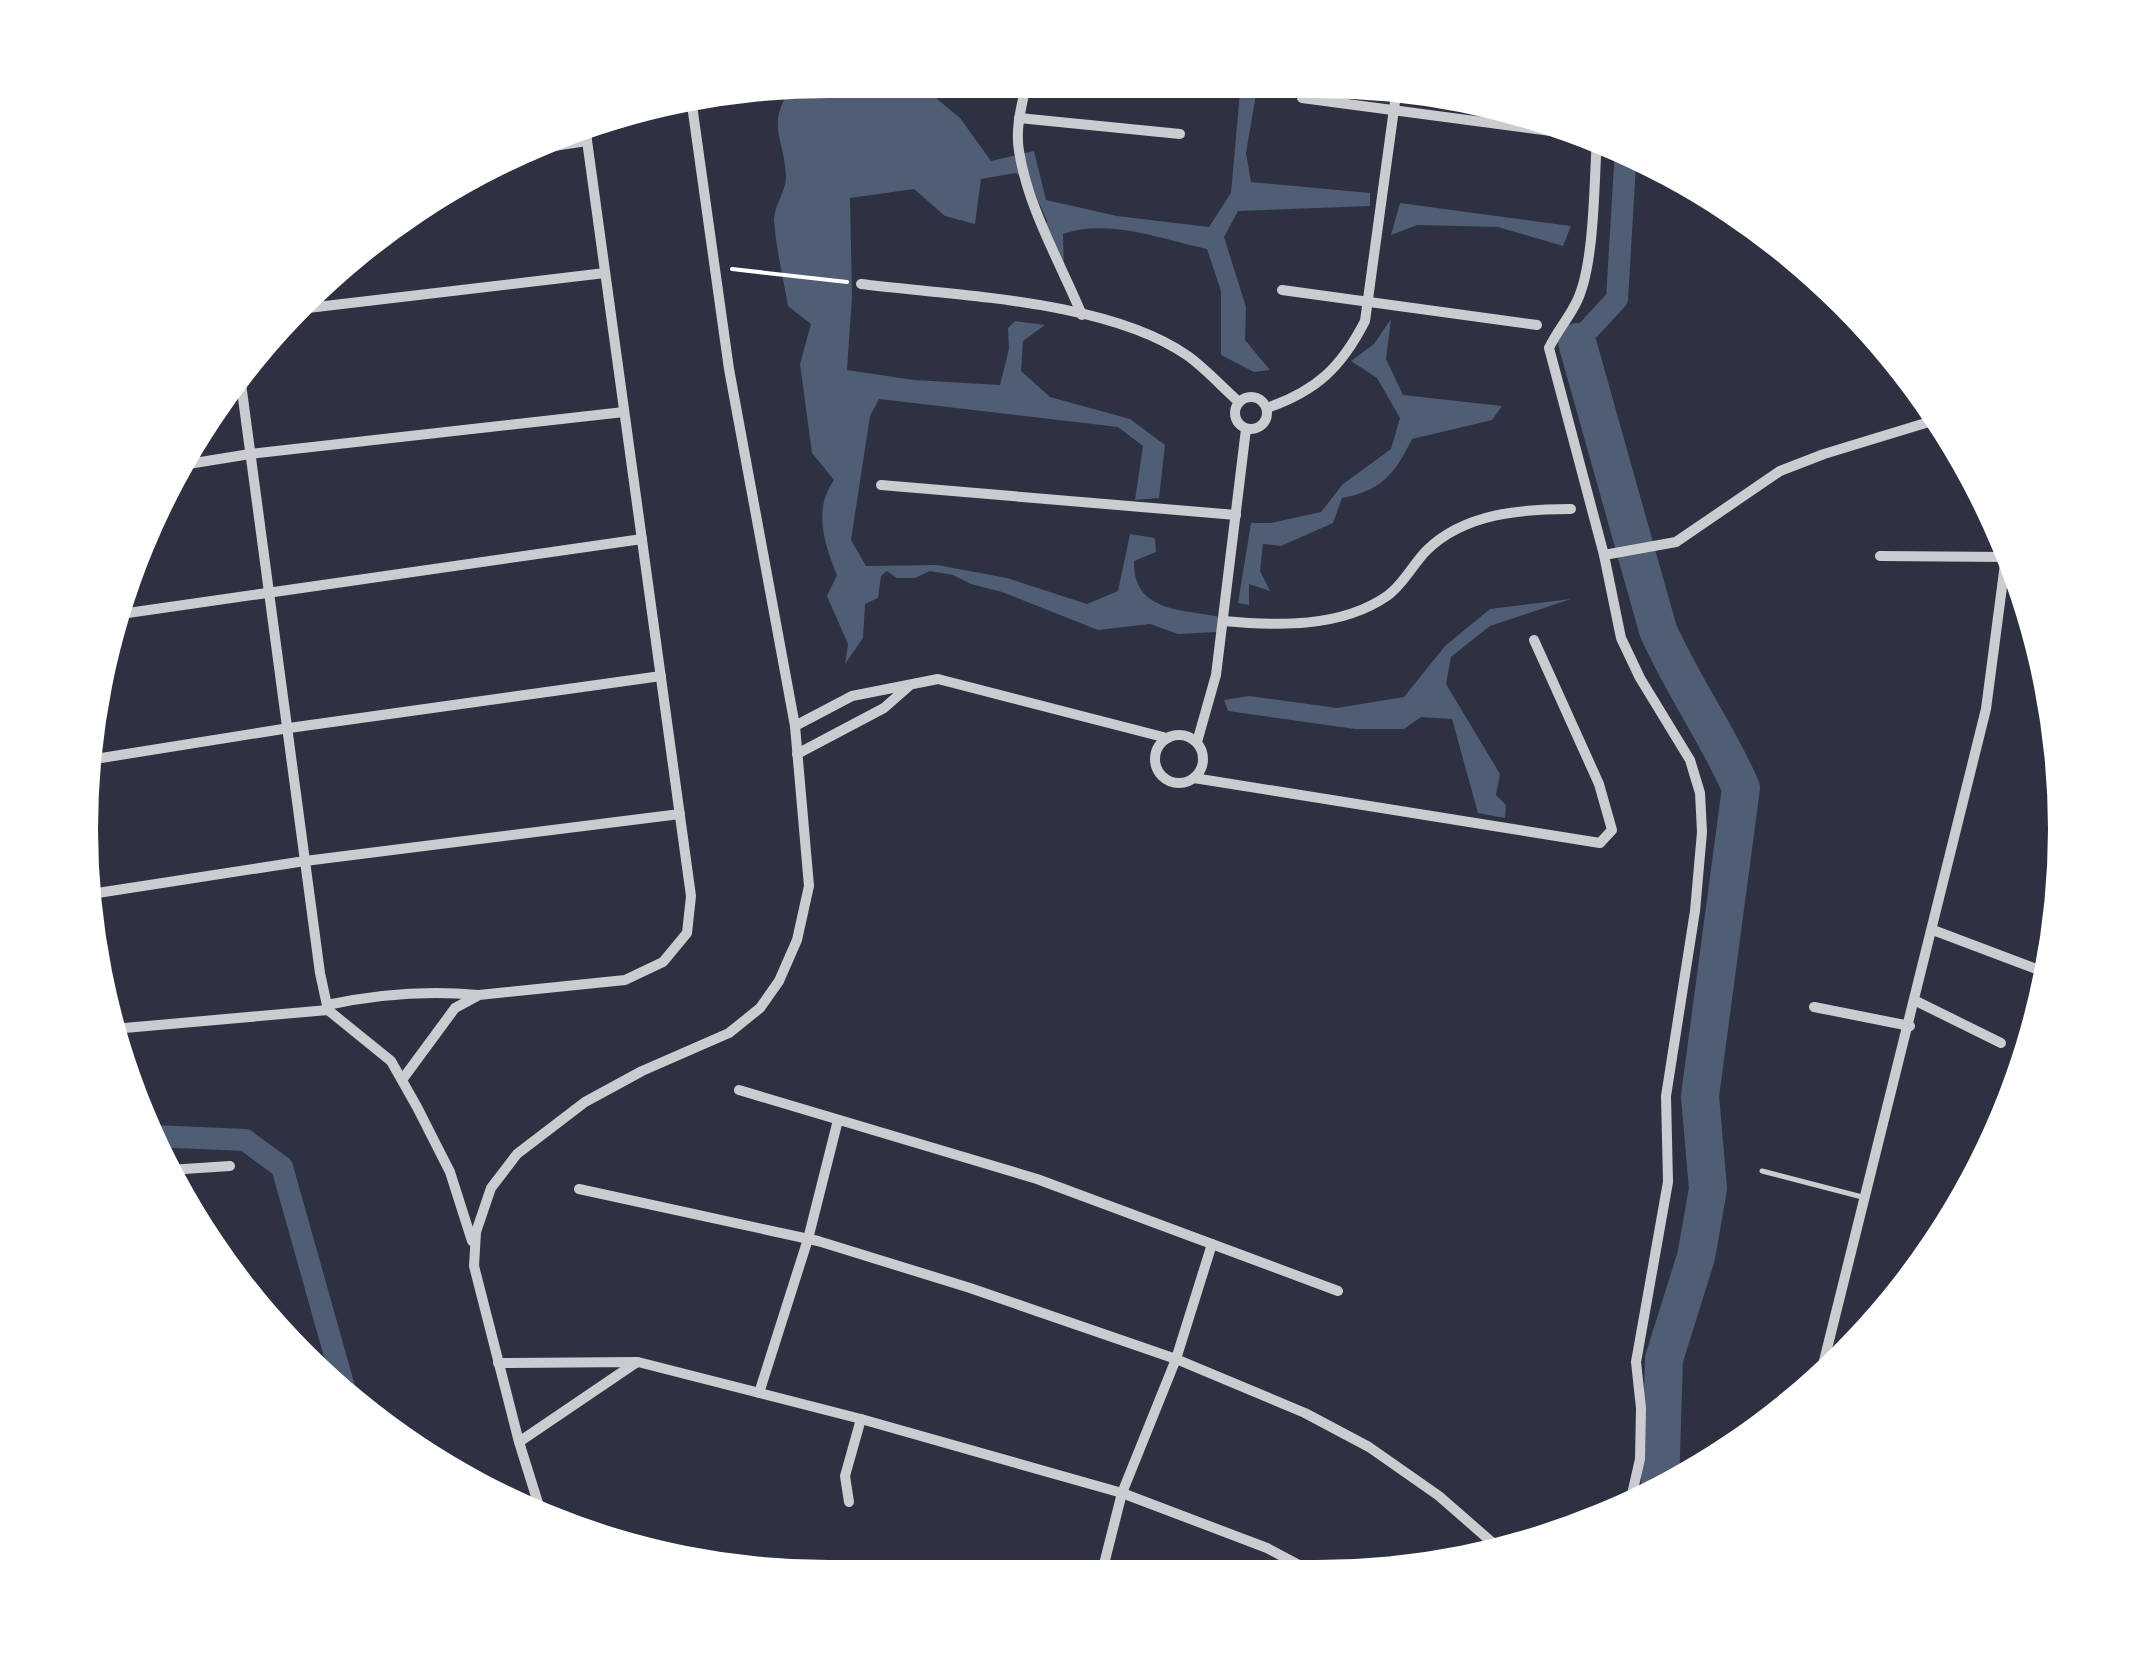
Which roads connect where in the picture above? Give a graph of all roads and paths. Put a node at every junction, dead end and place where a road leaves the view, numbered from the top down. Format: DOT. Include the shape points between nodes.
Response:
graph roads {
  1 [pos="1023,98"];
  2 [pos="1302,98"];
  3 [pos="1396,102"];
  4 [pos="1395,110"];
  5 [pos="692,111"];
  6 [pos="1018,118"];
  7 [pos="1528,129"];
  8 [pos="1180,134"];
  9 [pos="586,142"];
  10 [pos="574,144"];
  11 [pos="1596,153"];
  12 [pos="715,268"];
  13 [pos="605,273"];
  14 [pos="861,284"];
  15 [pos="1282,290"];
  16 [pos="1367,300"];
  17 [pos="317,307"];
  18 [pos="1082,315"];
  19 [pos="1537,325"];
  20 [pos="242,393"];
  21 [pos="1239,402"];
  22 [pos="1266,408"];
  23 [pos="624,412"];
  24 [pos="1925,423"];
  25 [pos="1246,429"];
  26 [pos="250,454"];
  27 [pos="196,463"];
  28 [pos="881,485"];
  29 [pos="1571,509"];
  30 [pos="1236,515"];
  31 [pos="642,540"];
  32 [pos="1604,555"];
  33 [pos="1880,556"];
  34 [pos="1996,557"];
  35 [pos="2003,577"];
  36 [pos="270,592"];
  37 [pos="130,613"];
  38 [pos="1230,622"];
  39 [pos="1534,640"];
  40 [pos="661,676"];
  41 [pos="909,685"];
  42 [pos="795,726"];
  43 [pos="289,728"];
  44 [pos="1167,738"];
  45 [pos="1196,742"];
  46 [pos="797,754"];
  47 [pos="101,758"];
  48 [pos="1194,778"];
  49 [pos="680,814"];
  50 [pos="305,861"];
  51 [pos="101,892"];
  52 [pos="1934,930"];
  53 [pos="2034,969"];
  54 [pos="480,995"];
  55 [pos="1916,1002"];
  56 [pos="327,1007"];
  57 [pos="1814,1007"];
  58 [pos="1910,1026"];
  59 [pos="125,1028"];
  60 [pos="2000,1043"];
  61 [pos="402,1080"];
  62 [pos="739,1090"];
  63 [pos="838,1120"];
  64 [pos="230,1166"];
  65 [pos="182,1169"];
  66 [pos="1762,1171"];
  67 [pos="579,1189"];
  68 [pos="1866,1198"];
  69 [pos="808,1239"];
  70 [pos="1212,1244"];
  71 [pos="475,1249"];
  72 [pos="1338,1291"];
  73 [pos="1826,1353"];
  74 [pos="1176,1359"];
  75 [pos="638,1362"];
  76 [pos="498,1364"];
  77 [pos="759,1393"];
  78 [pos="862,1419"];
  79 [pos="519,1442"];
  80 [pos="1633,1489"];
  81 [pos="1122,1492"];
  82 [pos="537,1500"];
  83 [pos="849,1502"];
  84 [pos="1489,1540"];
  85 [pos="1105,1560"];
  86 [pos="1290,1560"];
  1 -- 6 [label="street"];
  2 -- 4 [label="street"];
  3 -- 4 [label="street"];
  4 -- 7 [label="street"];
  4 -- 16 [label="street"];
  5 -- 12 [label="street"];
  6 -- 8 [label="street"];
  6 -- 18 [label="street" via="1018,149 1032,200"];
  9 -- 10 [label="street"];
  9 -- 13 [label="street"];
  11 -- 32 [label="street" via="1582,282 1549,348"];
  12 -- 14 [label="path"];
  12 -- 42 [label="street"];
  13 -- 17 [label="street"];
  13 -- 23 [label="street"];
  14 -- 18 [label="street"];
  15 -- 16 [label="street"];
  16 -- 19 [label="street"];
  16 -- 22 [label="street" via="1350,349 1321,382"];
  18 -- 21 [label="street" via="1145,333 1187,356"];
  20 -- 26 [label="street"];
  21 -- 22 [label="street" via="1256,398"];
  21 -- 25 [label="street" via="1236,419"];
  22 -- 25 [label="street" via="1260,427"];
  23 -- 26 [label="street"];
  23 -- 31 [label="street"];
  24 -- 32 [label="street" via="1780,471 1676,542"];
  25 -- 30 [label="street"];
  26 -- 27 [label="street"];
  26 -- 36 [label="street"];
  28 -- 30 [label="street"];
  29 -- 38 [label="street" via="1530,509 1460,527 1429,548 1389,595 1355,612 1324,621"];
  30 -- 38 [label="street"];
  31 -- 36 [label="street"];
  31 -- 40 [label="street"];
  32 -- 80 [label="street" via="1621,638 1690,760 1702,832 1666,1096 1668,1182 1636,1362 1642,1408"];
  33 -- 34 [label="street"];
  35 -- 52 [label="street" via="1986,709"];
  36 -- 37 [label="street"];
  36 -- 43 [label="street"];
  38 -- 45 [label="street"];
  39 -- 48 [label="street" via="1599,784 1612,830 1600,843"];
  40 -- 43 [label="street"];
  40 -- 49 [label="street"];
  41 -- 42 [label="street" via="852,696"];
  41 -- 44 [label="street" via="938,679"];
  41 -- 46 [label="street" via="884,708"];
  42 -- 46 [label="street"];
  43 -- 47 [label="street"];
  43 -- 50 [label="street"];
  44 -- 45 [label="street" via="1182,735"];
  44 -- 48 [label="street" via="1156,750 1159,772 1180,783"];
  45 -- 48 [label="street" via="1203,765"];
  46 -- 71 [label="street" via="809,886 779,981 760,1008 728,1034 586,1102 517,1154 491,1188"];
  49 -- 50 [label="street"];
  49 -- 54 [label="street" via="691,896 687,933 663,962 626,980"];
  50 -- 51 [label="street"];
  50 -- 56 [label="street"];
  52 -- 53 [label="street"];
  52 -- 55 [label="street"];
  54 -- 56 [label="street" via="410,992"];
  54 -- 61 [label="street" via="455,1008"];
  55 -- 58 [label="street"];
  55 -- 60 [label="street"];
  56 -- 59 [label="street"];
  56 -- 61 [label="street" via="391,1062"];
  57 -- 58 [label="street"];
  58 -- 68 [label="street"];
  61 -- 71 [label="street" via="450,1172"];
  62 -- 63 [label="street"];
  63 -- 69 [label="street"];
  63 -- 70 [label="street" via="1037,1180"];
  64 -- 65 [label="street"];
  66 -- 68 [label="lane"];
  67 -- 69 [label="street"];
  68 -- 73 [label="street"];
  69 -- 74 [label="street"];
  69 -- 77 [label="street"];
  70 -- 72 [label="street"];
  70 -- 74 [label="street"];
  71 -- 76 [label="street"];
  74 -- 81 [label="street"];
  74 -- 84 [label="street" via="1305,1412 1369,1447"];
  75 -- 76 [label="street"];
  75 -- 77 [label="street"];
  75 -- 79 [label="street"];
  76 -- 79 [label="street"];
  77 -- 78 [label="street"];
  78 -- 81 [label="street"];
  78 -- 83 [label="street" via="845,1476"];
  79 -- 82 [label="street"];
  81 -- 85 [label="street"];
  81 -- 86 [label="street"];
}
